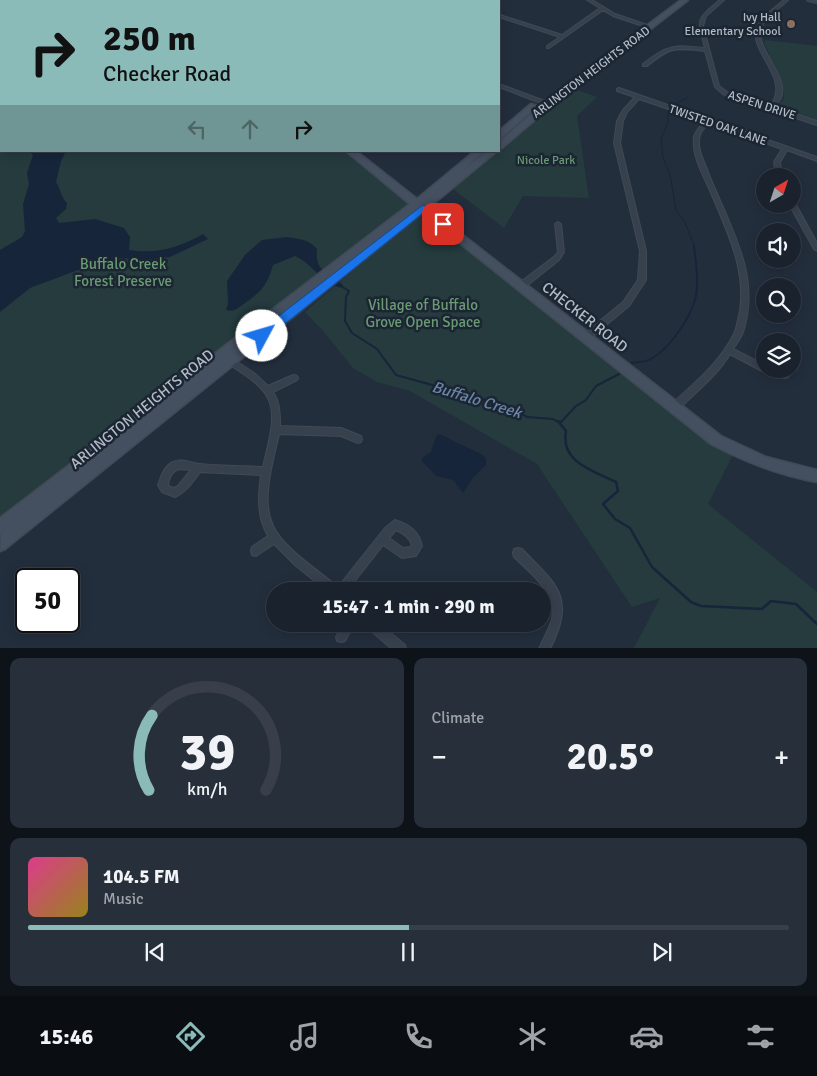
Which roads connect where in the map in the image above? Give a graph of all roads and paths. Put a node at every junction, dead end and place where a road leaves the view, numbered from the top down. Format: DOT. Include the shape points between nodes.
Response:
graph roads {
  1 [pos="589,0"];
  2 [pos="677,0"];
  3 [pos="685,0"];
  4 [pos="722,0"];
  5 [pos="786,0"];
  6 [pos="809,0"];
  7 [pos="817,2"];
  8 [pos="602,9"];
  9 [pos="674,9"];
  10 [pos="500,16"];
  11 [pos="647,26"];
  12 [pos="563,37"];
  13 [pos="549,47"];
  14 [pos="707,50"];
  15 [pos="645,65"];
  16 [pos="500,85"];
  17 [pos="619,90"];
  18 [pos="638,97"];
  19 [pos="544,102"];
  20 [pos="771,108"];
  21 [pos="707,121"];
  22 [pos="817,123"];
  23 [pos="500,134"];
  24 [pos="500,145"];
  25 [pos="784,148"];
  26 [pos="351,152"];
  27 [pos="479,152"];
  28 [pos="492,152"];
  29 [pos="817,160"];
  30 [pos="778,168"];
  31 [pos="419,206"];
  32 [pos="797,213"];
  33 [pos="558,224"];
  34 [pos="817,249"];
  35 [pos="521,286"];
  36 [pos="586,338"];
  37 [pos="729,350"];
  38 [pos="225,358"];
  39 [pos="756,364"];
  40 [pos="294,378"];
  41 [pos="267,391"];
  42 [pos="674,408"];
  43 [pos="274,430"];
  44 [pos="358,439"];
  45 [pos="198,468"];
  46 [pos="265,471"];
  47 [pos="817,476"];
  48 [pos="0,527"];
  49 [pos="275,537"];
  50 [pos="382,539"];
  51 [pos="0,544"];
  52 [pos="256,551"];
  53 [pos="518,554"];
  54 [pos="325,582"];
  55 [pos="347,582"];
  56 [pos="344,632"];
  57 [pos="382,632"];
  58 [pos="341,637"];
  59 [pos="401,648"];
  60 [pos="544,648"];
  1 -- 8 [label="street"];
  2 -- 9 [label="main road"];
  2 -- 11 [label="main road, ARLINGTON HEIGHTS ROAD"];
  3 -- 9 [label="main road, ARLINGTON HEIGHTS ROAD"];
  4 -- 14 [label="street, ASPEN DRIVE" via="704,16 701,26"];
  5 -- 20 [label="street" via="758,30 780,90"];
  6 -- 7 [label="street"];
  8 -- 11 [label="street"];
  8 -- 12 [label="street"];
  9 -- 11 [label="main road, ARLINGTON HEIGHTS ROAD"];
  10 -- 12 [label="street"];
  11 -- 19 [label="main road, ARLINGTON HEIGHTS ROAD"];
  12 -- 13 [label="street"];
  14 -- 15 [label="street" via="670,48 662,50"];
  14 -- 20 [label="street, ASPEN DRIVE" via="719,90"];
  16 -- 19 [label="street"];
  17 -- 18 [label="street, TWISTED OAK LANE"];
  18 -- 21 [label="street, TWISTED OAK LANE"];
  18 -- 36 [label="street" via="620,121 617,143 643,251 642,280 626,304"];
  19 -- 23 [label="main road, ARLINGTON HEIGHTS ROAD"];
  19 -- 24 [label="main road, ARLINGTON HEIGHTS ROAD"];
  20 -- 22 [label="street, ASPEN DRIVE"];
  21 -- 25 [label="street, TWISTED OAK LANE"];
  21 -- 37 [label="street" via="697,135 697,151 741,258 747,287 743,322"];
  25 -- 29 [label="street, TWISTED OAK LANE"];
  25 -- 30 [label="street" via="777,162"];
  26 -- 31 [label="main road, CHECKER ROAD"];
  27 -- 31 [label="main road, ARLINGTON HEIGHTS ROAD"];
  28 -- 31 [label="main road, ARLINGTON HEIGHTS ROAD"];
  31 -- 35 [label="main road, CHECKER ROAD"];
  31 -- 38 [label="main road, ARLINGTON HEIGHTS ROAD"];
  32 -- 34 [label="street"];
  33 -- 35 [label="street" via="561,252"];
  35 -- 36 [label="main road, CHECKER ROAD"];
  36 -- 42 [label="main road, CHECKER ROAD"];
  37 -- 39 [label="street"];
  37 -- 42 [label="street" via="715,369"];
  38 -- 41 [label="street"];
  38 -- 48 [label="main road, ARLINGTON HEIGHTS ROAD"];
  38 -- 51 [label="main road, ARLINGTON HEIGHTS ROAD"];
  40 -- 41 [label="street"];
  41 -- 43 [label="street" via="275,409"];
  42 -- 47 [label="main road, CHECKER ROAD" via="716,440 748,457 786,471"];
  43 -- 44 [label="street" via="341,432"];
  43 -- 46 [label="street"];
  45 -- 46 [label="street"];
  46 -- 49 [label="street" via="264,515"];
  49 -- 52 [label="street"];
  49 -- 54 [label="street"];
  50 -- 55 [label="street"];
  53 -- 60 [label="street" via="554,592 559,605 556,627"];
  56 -- 58 [label="street"];
  57 -- 59 [label="street"];
}
